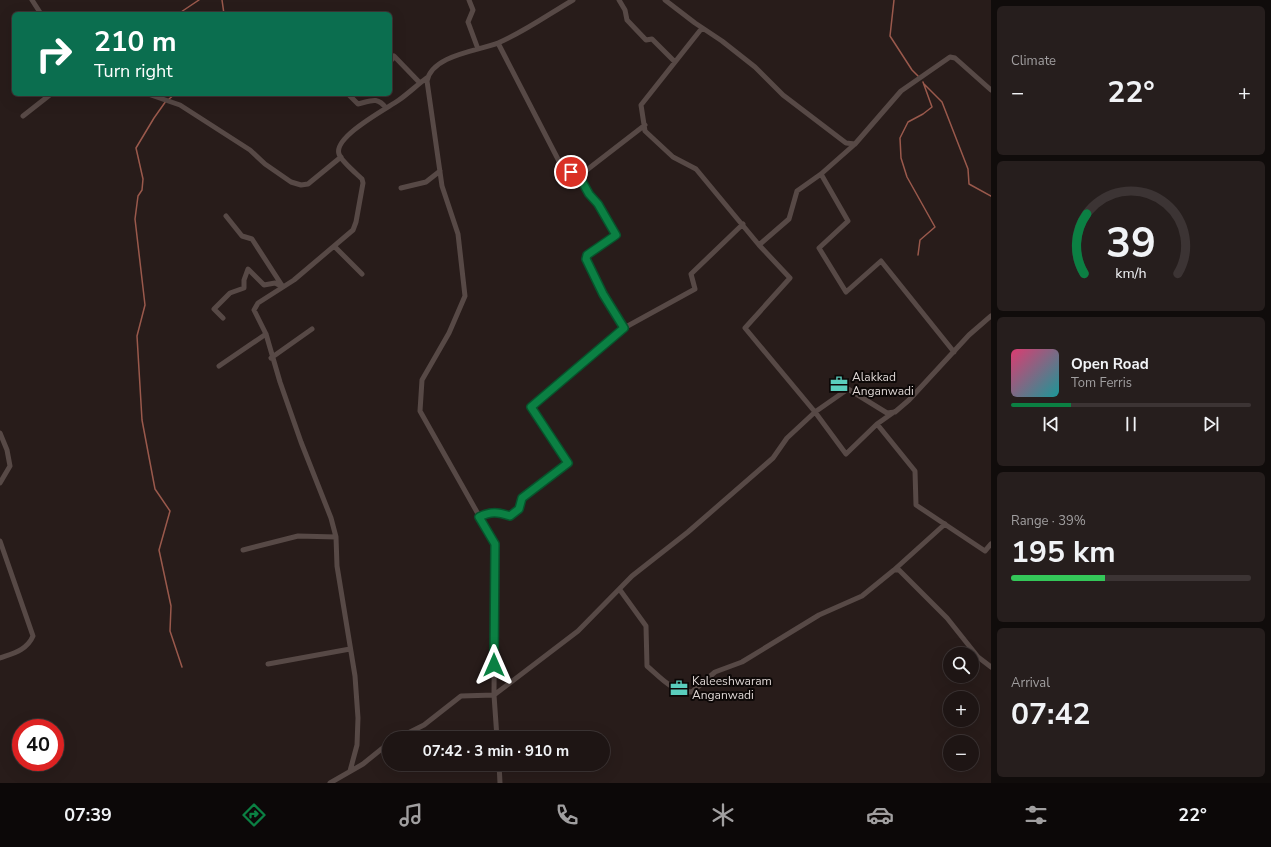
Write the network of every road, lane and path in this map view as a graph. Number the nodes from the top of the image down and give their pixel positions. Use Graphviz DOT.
graph roads {
  1 [pos="32,0"];
  2 [pos="469,0"];
  3 [pos="573,0"];
  4 [pos="619,0"];
  5 [pos="665,0"];
  6 [pos="40,12"];
  7 [pos="702,28"];
  8 [pos="498,43"];
  9 [pos="478,49"];
  10 [pos="392,59"];
  11 [pos="675,62"];
  12 [pos="428,77"];
  13 [pos="420,83"];
  14 [pos="991,90"];
  15 [pos="48,96"];
  16 [pos="154,96"];
  17 [pos="350,96"];
  18 [pos="386,108"];
  19 [pos="23,116"];
  20 [pos="644,125"];
  21 [pos="854,144"];
  22 [pos="340,156"];
  23 [pos="440,172"];
  24 [pos="821,174"];
  25 [pos="579,176"];
  26 [pos="401,188"];
  27 [pos="226,216"];
  28 [pos="743,224"];
  29 [pos="759,245"];
  30 [pos="334,246"];
  31 [pos="362,274"];
  32 [pos="284,287"];
  33 [pos="991,316"];
  34 [pos="223,318"];
  35 [pos="624,328"];
  36 [pos="312,330"];
  37 [pos="266,334"];
  38 [pos="954,352"];
  39 [pos="272,358"];
  40 [pos="219,366"];
  41 [pos="815,412"];
  42 [pos="895,412"];
  43 [pos="877,424"];
  44 [pos="0,433"];
  45 [pos="0,483"];
  46 [pos="479,517"];
  47 [pos="945,524"];
  48 [pos="336,537"];
  49 [pos="0,541"];
  50 [pos="991,544"];
  51 [pos="243,550"];
  52 [pos="894,570"];
  53 [pos="620,590"];
  54 [pos="350,649"];
  55 [pos="0,658"];
  56 [pos="268,664"];
  57 [pos="991,666"];
  58 [pos="494,695"];
  59 [pos="412,731"];
  60 [pos="497,731"];
  61 [pos="382,748"];
  62 [pos="350,771"];
  63 [pos="499,771"];
  64 [pos="330,783"];
  65 [pos="500,783"];
  1 -- 6 [label="street"];
  2 -- 9 [label="street"];
  3 -- 8 [label="street"];
  4 -- 11 [label="street"];
  5 -- 7 [label="street"];
  7 -- 11 [label="street"];
  7 -- 21 [label="street"];
  8 -- 9 [label="street"];
  8 -- 25 [label="street"];
  9 -- 12 [label="street"];
  10 -- 13 [label="street"];
  11 -- 20 [label="street"];
  12 -- 13 [label="street"];
  12 -- 23 [label="street"];
  13 -- 18 [label="street"];
  14 -- 21 [label="street"];
  15 -- 19 [label="street"];
  16 -- 22 [label="street"];
  17 -- 18 [label="street"];
  18 -- 22 [label="street"];
  20 -- 25 [label="street"];
  20 -- 28 [label="street"];
  21 -- 24 [label="street"];
  22 -- 30 [label="street"];
  23 -- 26 [label="street"];
  23 -- 46 [label="street"];
  24 -- 29 [label="street"];
  24 -- 38 [label="street"];
  25 -- 35 [label="street"];
  27 -- 32 [label="street"];
  28 -- 29 [label="street"];
  28 -- 35 [label="street"];
  29 -- 41 [label="street"];
  30 -- 31 [label="street"];
  30 -- 32 [label="street"];
  32 -- 34 [label="street"];
  32 -- 37 [label="street"];
  33 -- 38 [label="street"];
  35 -- 46 [label="street"];
  36 -- 39 [label="street"];
  37 -- 39 [label="street"];
  37 -- 40 [label="street"];
  38 -- 42 [label="street"];
  39 -- 48 [label="street"];
  41 -- 42 [label="street"];
  41 -- 43 [label="street"];
  41 -- 53 [label="street"];
  42 -- 43 [label="street"];
  43 -- 47 [label="street"];
  44 -- 45 [label="street"];
  46 -- 58 [label="street"];
  47 -- 50 [label="street"];
  47 -- 52 [label="street"];
  48 -- 51 [label="street"];
  48 -- 54 [label="street"];
  49 -- 55 [label="street"];
  52 -- 53 [label="street"];
  52 -- 57 [label="street"];
  53 -- 58 [label="street"];
  54 -- 56 [label="street"];
  54 -- 62 [label="street"];
  58 -- 59 [label="street"];
  58 -- 60 [label="street"];
  61 -- 62 [label="street"];
  62 -- 64 [label="street"];
  63 -- 65 [label="street"];
}
